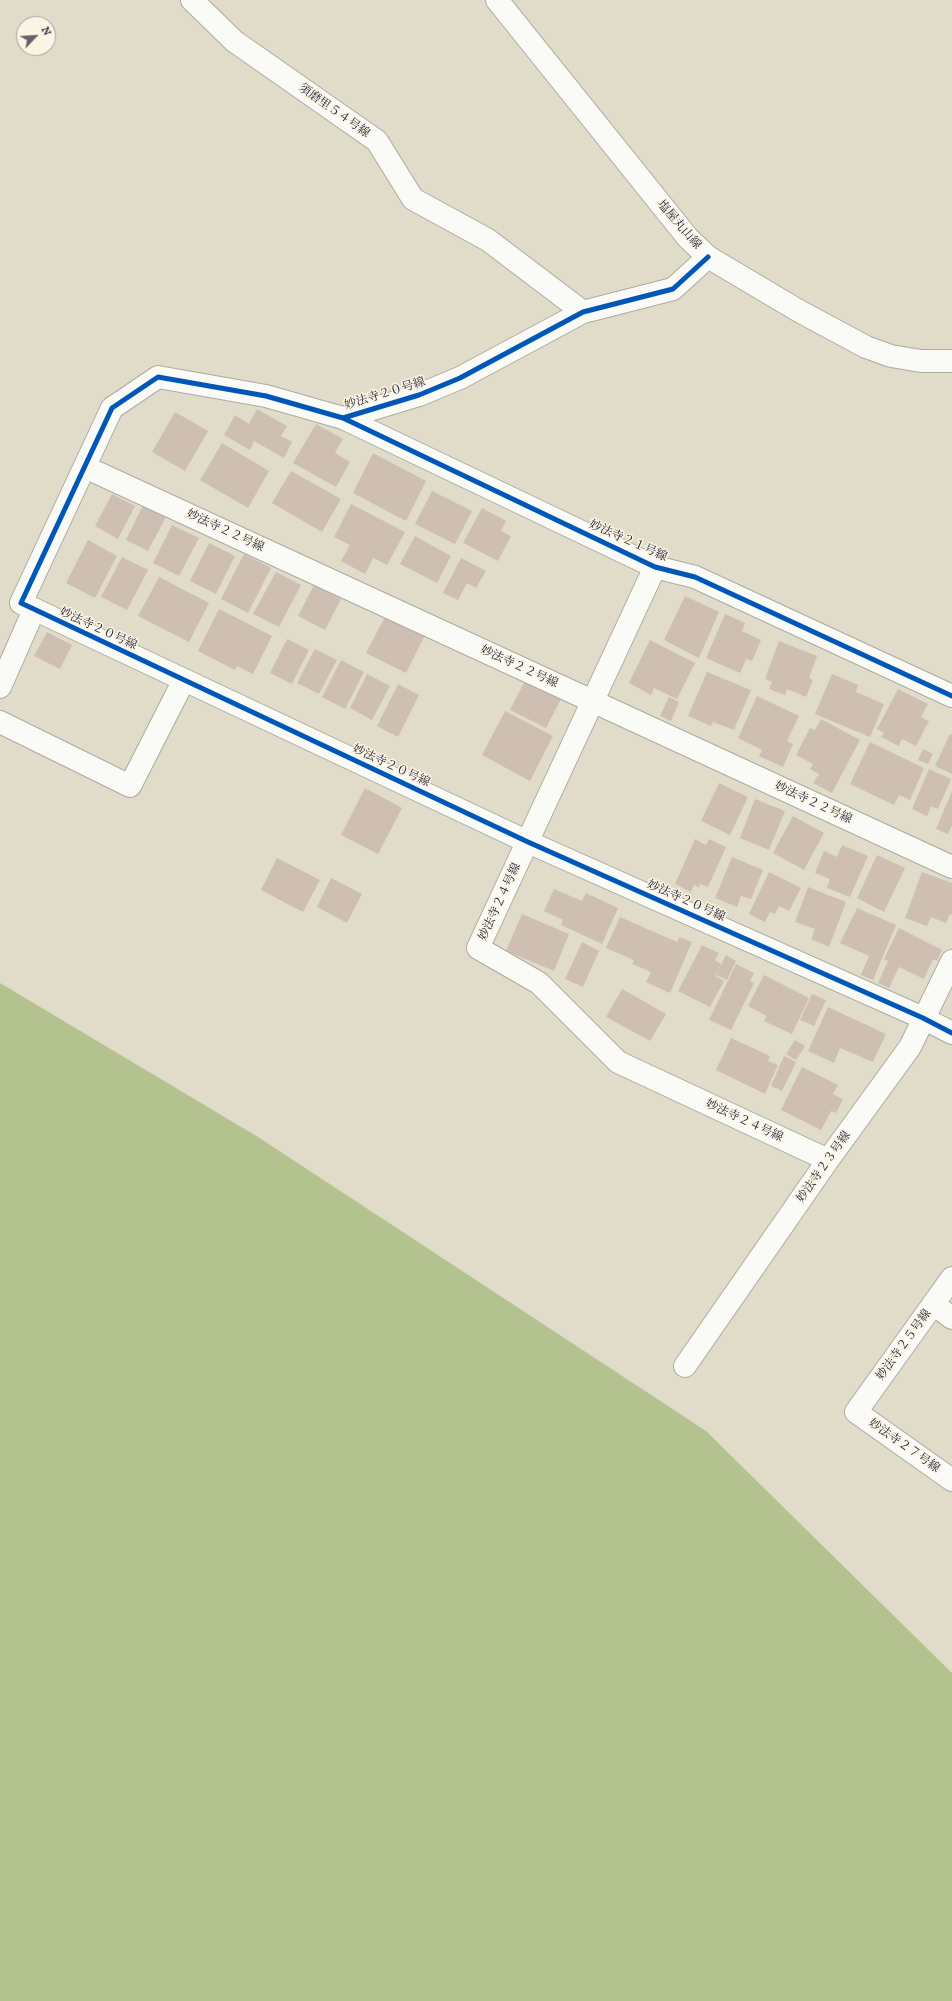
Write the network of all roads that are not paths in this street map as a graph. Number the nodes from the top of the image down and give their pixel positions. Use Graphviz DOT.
graph roads {
  1 [pos="192,0"];
  2 [pos="497,0"];
  3 [pos="708,257"];
  4 [pos="583,312"];
  5 [pos="952,360"];
  6 [pos="342,418"];
  7 [pos="85,467"];
  8 [pos="655,567"];
  9 [pos="34,610"];
  10 [pos="184,680"];
  11 [pos="0,687"];
  12 [pos="952,696"];
  13 [pos="593,701"];
  14 [pos="0,722"];
  15 [pos="528,842"];
  16 [pos="952,867"];
  17 [pos="952,961"];
  18 [pos="923,1018"];
  19 [pos="952,1033"];
  20 [pos="828,1160"];
  21 [pos="952,1278"];
  22 [pos="933,1304"];
  23 [pos="952,1318"];
  24 [pos="685,1366"];
  25 [pos="856,1412"];
  26 [pos="952,1480"];
  1 -- 4 [label="street, 須磨里５４号線"];
  2 -- 3 [label="street, 塩屋丸山線"];
  3 -- 4 [label="street, 妙法寺２０号線"];
  3 -- 5 [label="street, 塩屋丸山線"];
  4 -- 6 [label="street, 妙法寺２０号線"];
  6 -- 7 [label="street, 妙法寺２０号線"];
  6 -- 8 [label="street, 妙法寺２１号線"];
  7 -- 9 [label="street, 妙法寺２０号線"];
  7 -- 13 [label="street, 妙法寺２２号線"];
  8 -- 12 [label="street, 妙法寺２１号線"];
  8 -- 13 [label="street, 妙法寺２４号線"];
  9 -- 10 [label="street, 妙法寺２０号線"];
  9 -- 11 [label="street"];
  10 -- 14 [label="street"];
  10 -- 15 [label="street, 妙法寺２０号線"];
  13 -- 15 [label="street, 妙法寺２４号線"];
  13 -- 16 [label="street, 妙法寺２２号線"];
  15 -- 18 [label="street, 妙法寺２０号線"];
  15 -- 20 [label="street, 妙法寺２４号線"];
  17 -- 18 [label="street, 妙法寺２３号線"];
  18 -- 19 [label="street, 妙法寺２０号線"];
  18 -- 20 [label="street, 妙法寺２３号線"];
  20 -- 24 [label="street, 妙法寺２３号線"];
  21 -- 22 [label="street, 妙法寺２５号線"];
  22 -- 23 [label="street"];
  22 -- 25 [label="street, 妙法寺２５号線"];
  25 -- 26 [label="street, 妙法寺２７号線"];
}
